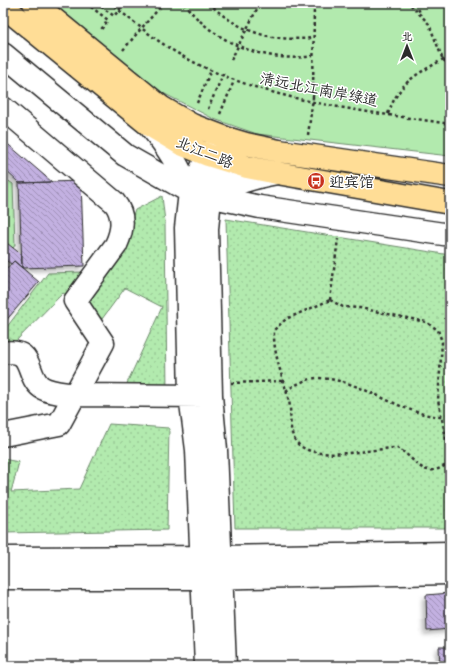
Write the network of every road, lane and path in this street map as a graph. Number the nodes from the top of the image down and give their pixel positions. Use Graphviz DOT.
graph roads {
  1 [pos="34,3"];
  2 [pos="86,3"];
  3 [pos="96,3"];
  4 [pos="110,3"];
  5 [pos="125,3"];
  6 [pos="164,3"];
  7 [pos="184,3"];
  8 [pos="208,3"];
  9 [pos="260,3"];
  10 [pos="314,3"];
  11 [pos="405,3"];
  12 [pos="418,3"];
  13 [pos="3,6"];
  14 [pos="119,10"];
  15 [pos="420,15"];
  16 [pos="245,30"];
  17 [pos="100,31"];
  18 [pos="313,38"];
  19 [pos="238,46"];
  20 [pos="123,50"];
  21 [pos="3,54"];
  22 [pos="450,55"];
  23 [pos="313,56"];
  24 [pos="231,60"];
  25 [pos="443,60"];
  26 [pos="450,64"];
  27 [pos="211,70"];
  28 [pos="224,72"];
  29 [pos="234,81"];
  30 [pos="197,104"];
  31 [pos="3,108"];
  32 [pos="208,109"];
  33 [pos="220,114"];
  34 [pos="388,114"];
  35 [pos="450,124"];
  36 [pos="149,125"];
  37 [pos="308,135"];
  38 [pos="226,138"];
  39 [pos="216,158"];
  40 [pos="277,174"];
  41 [pos="450,176"];
  42 [pos="200,195"];
  43 [pos="450,203"];
  44 [pos="450,235"];
  45 [pos="338,238"];
  46 [pos="330,300"];
  47 [pos="3,353"];
  48 [pos="282,381"];
  49 [pos="211,389"];
  50 [pos="286,391"];
  51 [pos="75,395"];
  52 [pos="190,395"];
  53 [pos="442,417"];
  54 [pos="3,435"];
  55 [pos="446,464"];
  56 [pos="450,464"];
  57 [pos="450,553"];
  58 [pos="3,558"];
  59 [pos="212,567"];
  60 [pos="450,573"];
  61 [pos="3,578"];
  62 [pos="206,666"];
  63 [pos="225,666"];
  1 -- 38 [label="main road, 北江二路"];
  2 -- 17 [label="path"];
  3 -- 14 [label="path"];
  4 -- 14 [label="path, 清远北江南岸绿道"];
  5 -- 14 [label="path"];
  6 -- 20 [label="path, bridge"];
  7 -- 19 [label="path"];
  8 -- 16 [label="path"];
  9 -- 16 [label="path"];
  10 -- 18 [label="path"];
  11 -- 15 [label="path"];
  12 -- 15 [label="path"];
  13 -- 36 [label="main road, 北江二路"];
  14 -- 27 [label="path, 清远北江南岸绿道"];
  15 -- 25 [label="path"];
  16 -- 18 [label="path"];
  16 -- 19 [label="path"];
  18 -- 23 [label="path"];
  19 -- 23 [label="path"];
  19 -- 24 [label="path"];
  21 -- 42 [label="street"];
  22 -- 25 [label="path"];
  23 -- 37 [label="path, bridge"];
  25 -- 26 [label="path"];
  25 -- 34 [label="path"];
  27 -- 29 [label="path, 清远北江南岸绿道"];
  27 -- 30 [label="path"];
  28 -- 32 [label="path, bridge"];
  29 -- 33 [label="path"];
  29 -- 34 [label="path, 清远北江南岸绿道"];
  31 -- 51 [label="street"];
  34 -- 35 [label="path, 清远北江南岸绿道"];
  36 -- 39 [label="main road, 北江二路"];
  36 -- 42 [label="street"];
  38 -- 39 [label="street"];
  38 -- 41 [label="main road, 北江二路"];
  39 -- 40 [label="main road, 北江二路"];
  39 -- 42 [label="street"];
  40 -- 42 [label="street"];
  40 -- 43 [label="main road, 北江二路"];
  42 -- 44 [label="street"];
  42 -- 49 [label="street"];
  42 -- 52 [label="street"];
  45 -- 46 [label="path"];
  46 -- 48 [label="path"];
  46 -- 53 [label="path"];
  47 -- 51 [label="street"];
  48 -- 49 [label="path"];
  48 -- 50 [label="path"];
  49 -- 52 [label="street"];
  49 -- 59 [label="street"];
  50 -- 53 [label="path"];
  50 -- 55 [label="path"];
  51 -- 52 [label="street"];
  51 -- 54 [label="street"];
  52 -- 59 [label="street"];
  53 -- 55 [label="path"];
  55 -- 56 [label="path"];
  57 -- 59 [label="street"];
  58 -- 59 [label="street"];
  59 -- 60 [label="street"];
  59 -- 61 [label="street"];
  59 -- 62 [label="street"];
  59 -- 63 [label="street"];
}
